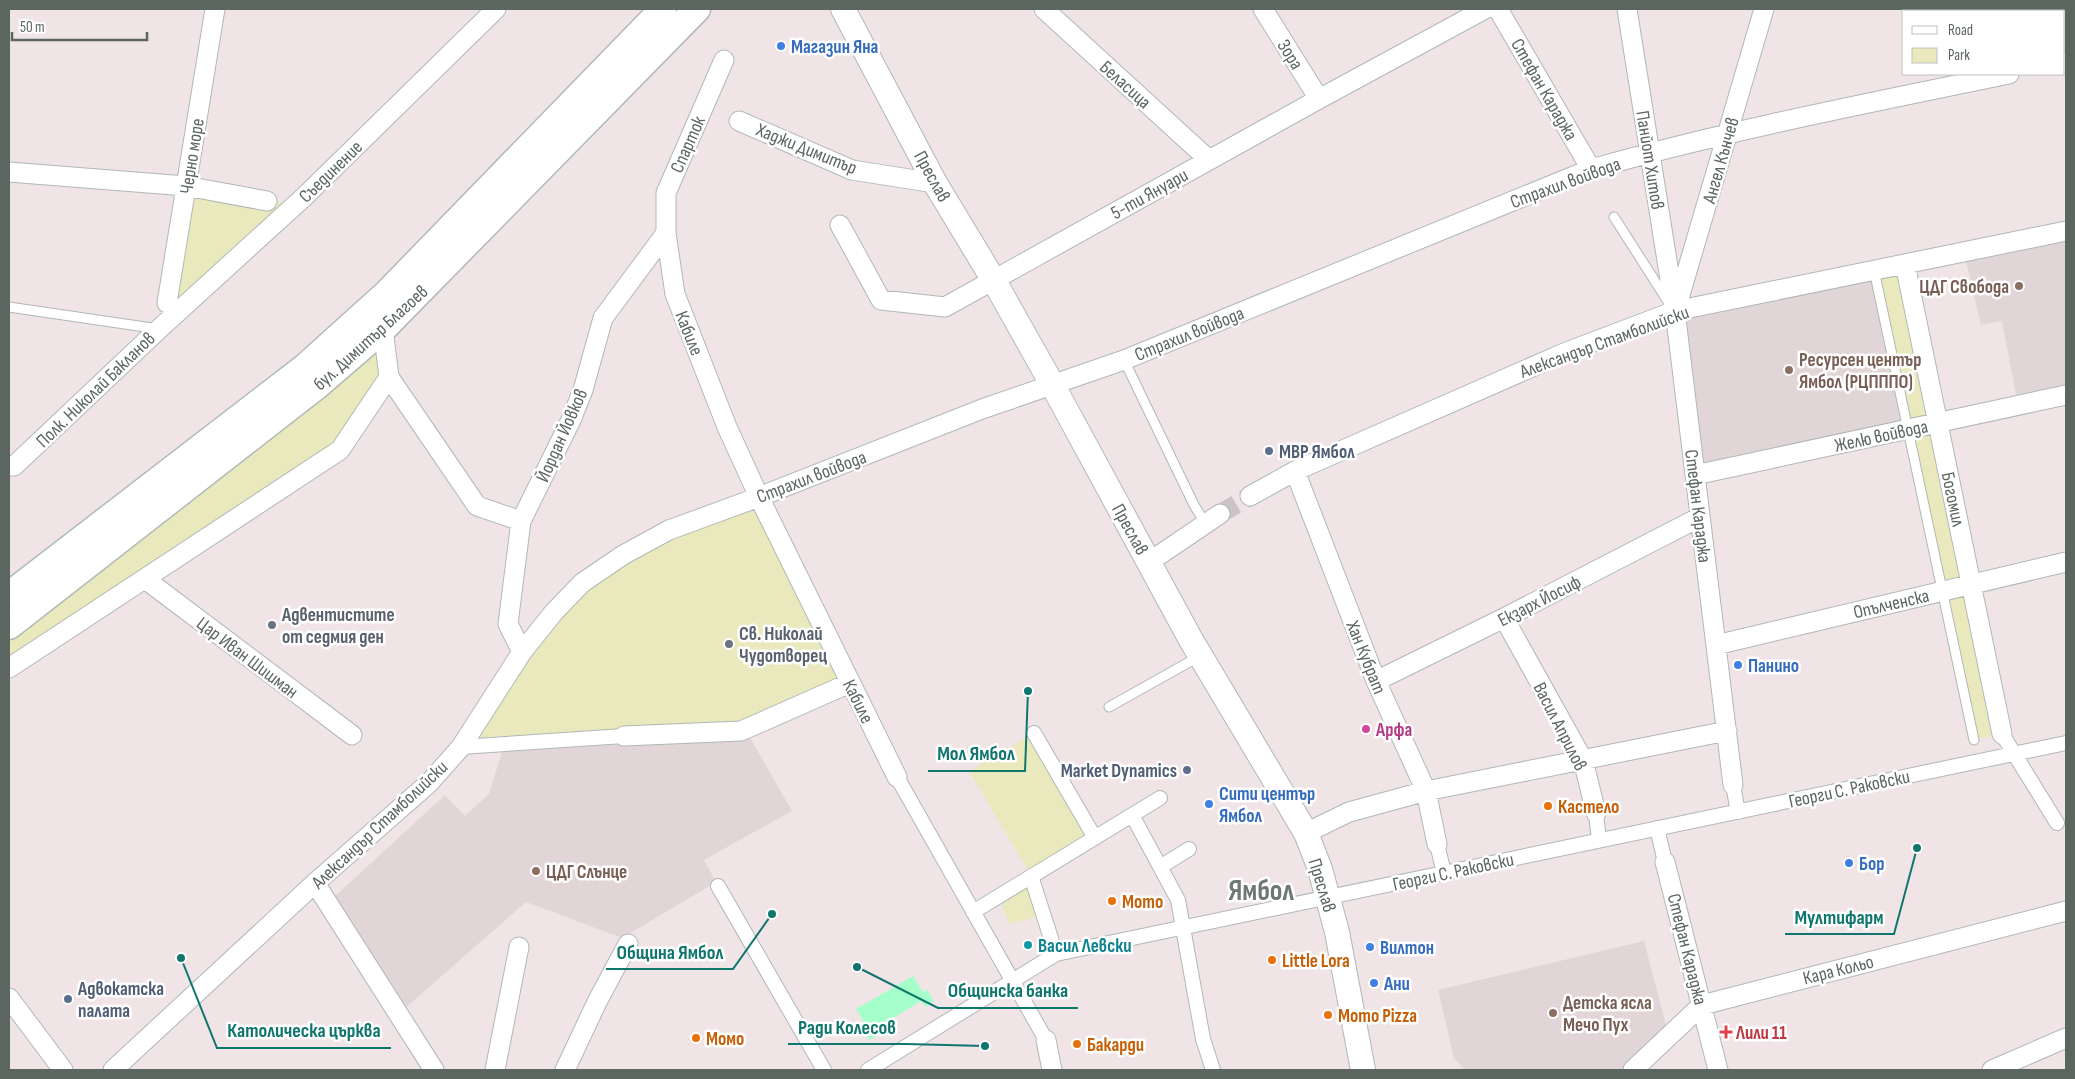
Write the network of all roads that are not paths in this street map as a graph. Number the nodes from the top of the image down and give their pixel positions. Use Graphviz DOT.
graph roads {
  1 [pos="215,9"];
  2 [pos="496,9"];
  3 [pos="663,9"];
  4 [pos="696,9"];
  5 [pos="843,9"];
  6 [pos="1044,9"];
  7 [pos="1263,9"];
  8 [pos="1485,9"];
  9 [pos="1498,9"];
  10 [pos="1627,9"];
  11 [pos="1764,9"];
  12 [pos="724,60"];
  13 [pos="2004,75"];
  14 [pos="1319,99"];
  15 [pos="739,121"];
  16 [pos="1727,134"];
  17 [pos="1650,152"];
  18 [pos="1209,160"];
  19 [pos="1591,169"];
  20 [pos="9,172"];
  21 [pos="935,183"];
  22 [pos="186,186"];
  23 [pos="268,200"];
  24 [pos="1614,217"];
  25 [pos="840,225"];
  26 [pos="2066,231"];
  27 [pos="666,233"];
  28 [pos="1905,264"];
  29 [pos="1874,270"];
  30 [pos="993,279"];
  31 [pos="167,303"];
  32 [pos="9,307"];
  33 [pos="1675,312"];
  34 [pos="159,329"];
  35 [pos="383,329"];
  36 [pos="1124,360"];
  37 [pos="389,377"];
  38 [pos="1052,384"];
  39 [pos="2066,395"];
  40 [pos="1938,422"];
  41 [pos="1908,429"];
  42 [pos="9,466"];
  43 [pos="1294,471"];
  44 [pos="1695,475"];
  45 [pos="1250,496"];
  46 [pos="759,497"];
  47 [pos="1700,517"];
  48 [pos="1213,518"];
  49 [pos="521,521"];
  50 [pos="1149,562"];
  51 [pos="2066,562"];
  52 [pos="145,579"];
  53 [pos="1972,584"];
  54 [pos="1942,591"];
  55 [pos="9,595"];
  56 [pos="1504,618"];
  57 [pos="9,626"];
  58 [pos="1716,645"];
  59 [pos="522,652"];
  60 [pos="1200,656"];
  61 [pos="9,668"];
  62 [pos="1376,681"];
  63 [pos="850,683"];
  64 [pos="1109,708"];
  65 [pos="1727,731"];
  66 [pos="1034,733"];
  67 [pos="2002,734"];
  68 [pos="352,735"];
  69 [pos="624,736"];
  70 [pos="1974,740"];
  71 [pos="2066,743"];
  72 [pos="461,747"];
  73 [pos="2014,754"];
  74 [pos="1583,760"];
  75 [pos="897,777"];
  76 [pos="1733,785"];
  77 [pos="1426,791"];
  78 [pos="1160,798"];
  79 [pos="1738,812"];
  80 [pos="1596,813"];
  81 [pos="1132,815"];
  82 [pos="2057,823"];
  83 [pos="1657,828"];
  84 [pos="1306,833"];
  85 [pos="1095,838"];
  86 [pos="1599,840"];
  87 [pos="1437,844"];
  88 [pos="1189,849"];
  89 [pos="1665,862"];
  90 [pos="1160,867"];
  91 [pos="1444,873"];
  92 [pos="1031,876"];
  93 [pos="315,883"];
  94 [pos="718,886"];
  95 [pos="1328,898"];
  96 [pos="2066,911"];
  97 [pos="973,912"];
  98 [pos="1183,927"];
  99 [pos="628,944"];
  100 [pos="519,946"];
  101 [pos="1056,954"];
  102 [pos="1012,981"];
  103 [pos="9,998"];
  104 [pos="1702,1005"];
  105 [pos="2066,1038"];
  106 [pos="1046,1040"];
  107 [pos="63,1070"];
  108 [pos="113,1070"];
  109 [pos="434,1070"];
  110 [pos="495,1070"];
  111 [pos="565,1070"];
  112 [pos="824,1070"];
  113 [pos="868,1070"];
  114 [pos="1052,1070"];
  115 [pos="1212,1070"];
  116 [pos="1363,1070"];
  117 [pos="1633,1070"];
  118 [pos="1718,1070"];
  119 [pos="1992,1070"];
  1 -- 22 [label="street, Черно море"];
  2 -- 34 [label="street, Съединение"];
  3 -- 55 [label="main road, бул. Димитър Благоев"];
  4 -- 35 [label="main road, бул. Димитър Благоев"];
  5 -- 21 [label="street, Преслав"];
  6 -- 18 [label="street, Беласица"];
  7 -- 14 [label="street, Зора"];
  8 -- 14 [label="street, 5-ти Януари"];
  9 -- 19 [label="street, Стефан Караджа"];
  10 -- 17 [label="street, Панйот Хитов"];
  11 -- 16 [label="street, Ангел Кънчев"];
  12 -- 27 [label="street, Спарток"];
  13 -- 16 [label="street, Страхил войвода"];
  14 -- 18 [label="street, 5-ти Януари"];
  15 -- 21 [label="street, Хаджи Димитър"];
  16 -- 17 [label="street, Страхил войвода"];
  16 -- 33 [label="street, Ангел Кънчев"];
  17 -- 19 [label="street, Страхил войвода"];
  17 -- 33 [label="street, Панйот Хитов"];
  18 -- 30 [label="street, 5-ти Януари"];
  19 -- 36 [label="street, Страхил войвода"];
  20 -- 22 [label="street, Съединение"];
  21 -- 30 [label="street, Преслав"];
  22 -- 23 [label="street, Съединение"];
  22 -- 31 [label="street, Черно море"];
  24 -- 33 [label="lane, Стефан Караджа"];
  25 -- 30 [label="street, 5-ти Януари"];
  26 -- 28 [label="street, Александър Стамболийски"];
  27 -- 46 [label="street, Кабиле"];
  27 -- 49 [label="street, Йордан Йовков"];
  28 -- 29 [label="street, Александър Стамболийски"];
  28 -- 40 [label="street, Богомил"];
  29 -- 33 [label="street, Александър Стамболийски"];
  29 -- 41 [label="lane, Богомил"];
  30 -- 38 [label="street, Преслав"];
  32 -- 34 [label="lane, Полк. Николай Бакланов"];
  33 -- 43 [label="street, Александър Стамболийски"];
  33 -- 44 [label="street, Стефан Караджа"];
  34 -- 42 [label="street, Полк. Николай Бакланов"];
  35 -- 37 [label="street"];
  35 -- 57 [label="main road, бул. Димитър Благоев"];
  36 -- 38 [label="street, Страхил войвода"];
  36 -- 48 [label="lane"];
  37 -- 49 [label="street"];
  37 -- 52 [label="street"];
  38 -- 46 [label="street, Страхил войвода"];
  38 -- 50 [label="street, Преслав"];
  39 -- 40 [label="street, Желю войвода"];
  40 -- 41 [label="street, Желю войвода"];
  40 -- 53 [label="street, Богомил"];
  41 -- 44 [label="street, Желю войвода"];
  41 -- 54 [label="lane, Богомил"];
  43 -- 45 [label="street, Александър Стамболийски"];
  43 -- 62 [label="street, Хан Кубрат"];
  44 -- 47 [label="street, Стефан Караджа"];
  46 -- 59 [label="street, Страхил войвода"];
  46 -- 63 [label="street, Кабиле"];
  47 -- 56 [label="street, Екзарх Йосиф"];
  47 -- 58 [label="street, Стефан Караджа"];
  48 -- 50 [label="street"];
  49 -- 59 [label="street, Йордан Йовков"];
  50 -- 60 [label="street, Преслав"];
  51 -- 53 [label="street, Опълченска"];
  52 -- 61 [label="street"];
  52 -- 68 [label="street, Цар Иван Шишман"];
  53 -- 54 [label="street, Опълченска"];
  53 -- 67 [label="street, Богомил"];
  54 -- 58 [label="street, Опълченска"];
  54 -- 70 [label="lane, Богомил"];
  56 -- 62 [label="street, Екзарх Йосиф"];
  56 -- 74 [label="street, Васил Априлов"];
  58 -- 65 [label="street, Стефан Караджа"];
  59 -- 72 [label="street, Страхил войвода"];
  60 -- 64 [label="lane"];
  60 -- 84 [label="street, Преслав"];
  62 -- 77 [label="street, Хан Кубрат"];
  63 -- 69 [label="street, Александър Стамболийски"];
  63 -- 75 [label="street, Кабиле"];
  65 -- 74 [label="street"];
  65 -- 76 [label="street, Стефан Караджа"];
  66 -- 85 [label="street"];
  67 -- 73 [label="street"];
  69 -- 72 [label="street, Александър Стамболийски"];
  71 -- 73 [label="street, Георги С. Раковски"];
  72 -- 93 [label="street, Александър Стамболийски"];
  73 -- 79 [label="street, Георги С. Раковски"];
  73 -- 82 [label="street"];
  74 -- 77 [label="street"];
  74 -- 80 [label="street, Васил Априлов"];
  75 -- 97 [label="street, Кабиле"];
  76 -- 79 [label="street, Стефан Караджа"];
  77 -- 84 [label="street"];
  77 -- 87 [label="street, Хан Кубрат"];
  78 -- 81 [label="street"];
  79 -- 83 [label="street, Георги С. Раковски"];
  80 -- 86 [label="street, Васил Априлов"];
  81 -- 85 [label="street"];
  81 -- 90 [label="street"];
  83 -- 86 [label="street, Георги С. Раковски"];
  83 -- 89 [label="street, Стефан Караджа"];
  84 -- 95 [label="street, Преслав"];
  85 -- 92 [label="street"];
  86 -- 91 [label="street, Георги С. Раковски"];
  87 -- 91 [label="street, Хан Кубрат"];
  88 -- 90 [label="street"];
  89 -- 104 [label="street, Стефан Караджа"];
  90 -- 98 [label="street"];
  91 -- 95 [label="street, Георги С. Раковски"];
  92 -- 97 [label="street"];
  92 -- 101 [label="street"];
  93 -- 108 [label="street, Александър Стамболийски"];
  93 -- 109 [label="street"];
  94 -- 112 [label="street"];
  95 -- 98 [label="street, Георги С. Раковски"];
  95 -- 116 [label="street, Преслав"];
  96 -- 104 [label="street, Кара Кольо"];
  97 -- 102 [label="street, Кабиле"];
  98 -- 101 [label="street, Георги С. Раковски"];
  98 -- 115 [label="street"];
  99 -- 111 [label="street"];
  100 -- 110 [label="street"];
  101 -- 102 [label="street, Георги С. Раковски"];
  102 -- 106 [label="street, Кабиле"];
  102 -- 113 [label="street, Георги С. Раковски"];
  103 -- 107 [label="street"];
  104 -- 117 [label="street, Кара Кольо"];
  104 -- 118 [label="street, Стефан Караджа"];
  105 -- 119 [label="street"];
  106 -- 114 [label="street, Кабиле"];
}
